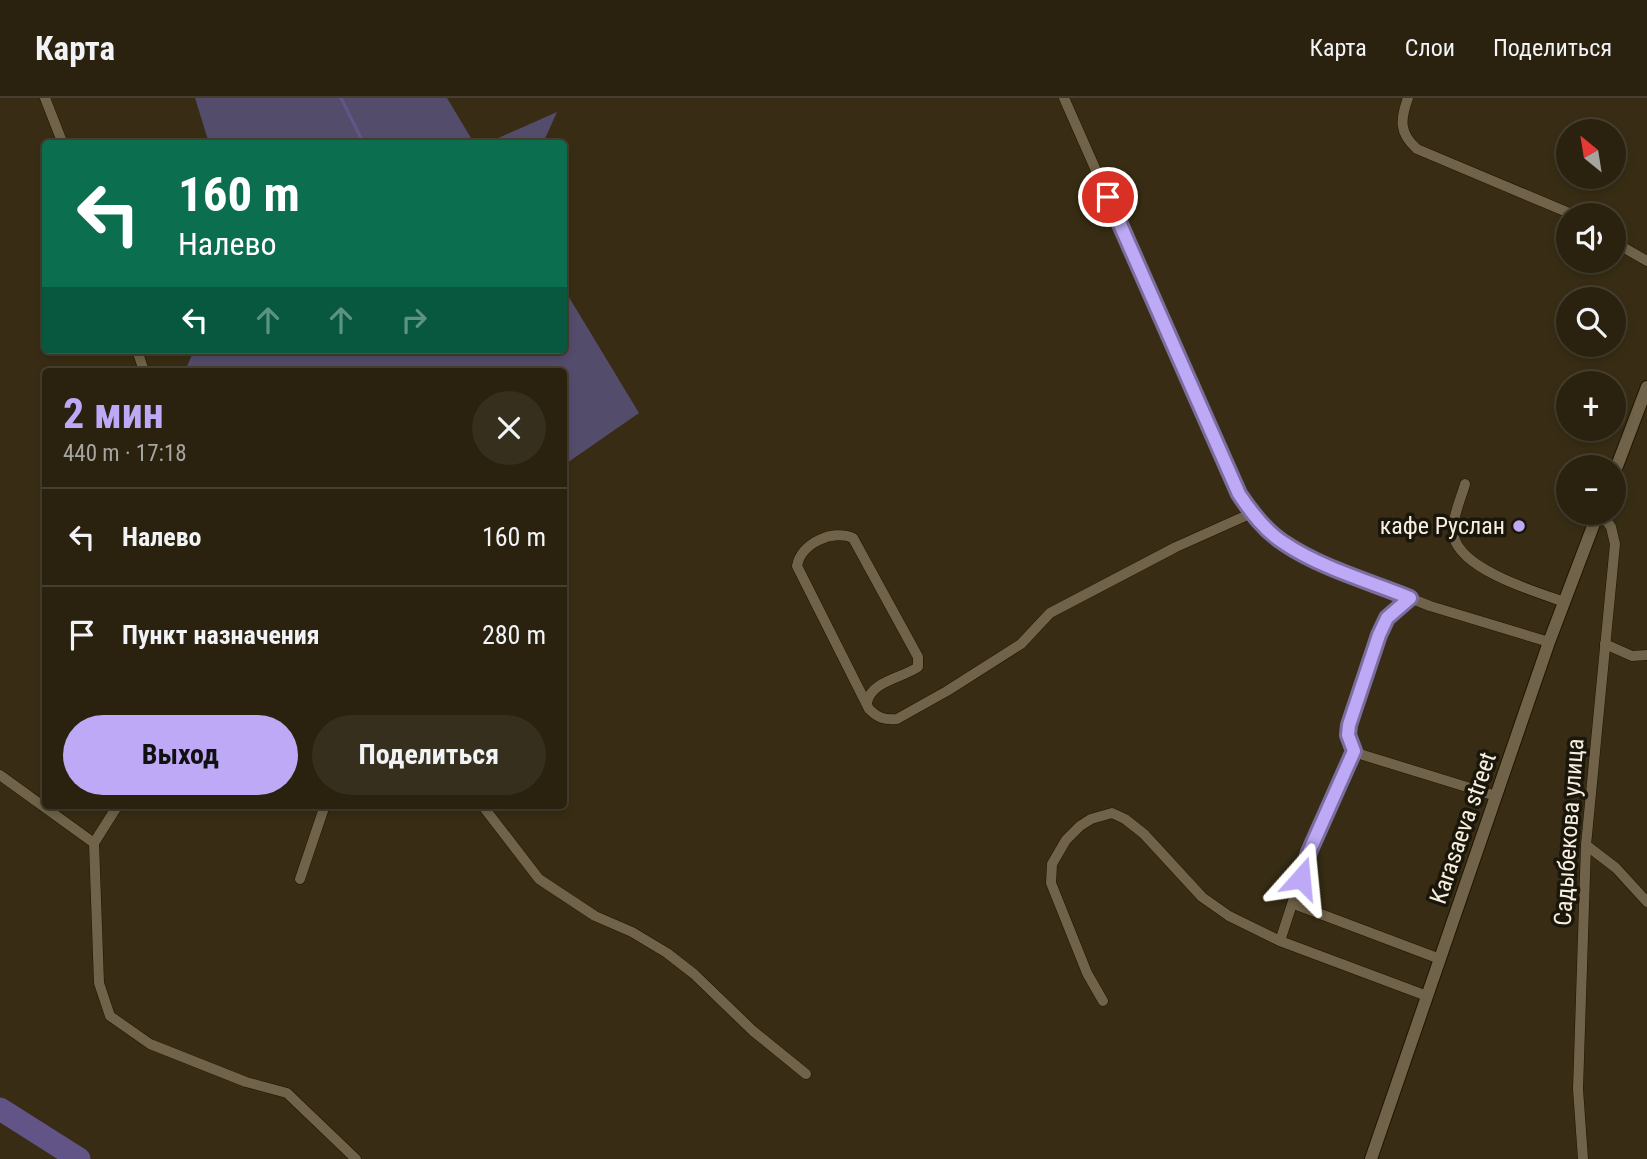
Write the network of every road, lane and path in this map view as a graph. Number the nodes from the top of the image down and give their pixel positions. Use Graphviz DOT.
graph roads {
  1 [pos="46,98"];
  2 [pos="1064,98"];
  3 [pos="1408,98"];
  4 [pos="62,140"];
  5 [pos="1556,207"];
  6 [pos="1626,249"];
  7 [pos="1647,261"];
  8 [pos="1647,387"];
  9 [pos="1621,455"];
  10 [pos="1465,484"];
  11 [pos="1252,513"];
  12 [pos="1595,525"];
  13 [pos="1609,525"];
  14 [pos="1410,598"];
  15 [pos="1565,602"];
  16 [pos="1549,642"];
  17 [pos="1605,644"];
  18 [pos="1647,655"];
  19 [pos="867,702"];
  20 [pos="1354,751"];
  21 [pos="0,775"];
  22 [pos="1496,796"];
  23 [pos="42,805"];
  24 [pos="47,809"];
  25 [pos="115,809"];
  26 [pos="324,809"];
  27 [pos="485,809"];
  28 [pos="94,843"];
  29 [pos="1586,845"];
  30 [pos="300,880"];
  31 [pos="1647,902"];
  32 [pos="1294,904"];
  33 [pos="1280,941"];
  34 [pos="1440,959"];
  35 [pos="1427,996"];
  36 [pos="1103,1001"];
  37 [pos="806,1074"];
  38 [pos="356,1159"];
  39 [pos="1371,1159"];
  40 [pos="1583,1159"];
  1 -- 4 [label="street"];
  2 -- 11 [label="street"];
  3 -- 5 [label="street"];
  6 -- 7 [label="street"];
  8 -- 9 [label="street"];
  10 -- 15 [label="street"];
  11 -- 14 [label="street"];
  11 -- 19 [label="street"];
  12 -- 15 [label="street, Karasaeva street"];
  13 -- 17 [label="street, Садыбекова улица"];
  14 -- 16 [label="street"];
  14 -- 20 [label="street"];
  15 -- 16 [label="street, Karasaeva street"];
  16 -- 22 [label="street, Karasaeva street"];
  17 -- 18 [label="street"];
  17 -- 29 [label="street, Садыбекова улица"];
  19 -- 19 [label="street"];
  20 -- 22 [label="street"];
  20 -- 32 [label="street"];
  21 -- 23 [label="street"];
  22 -- 34 [label="street, Karasaeva street"];
  24 -- 28 [label="street"];
  25 -- 28 [label="street"];
  26 -- 30 [label="street"];
  27 -- 37 [label="street"];
  28 -- 38 [label="street"];
  29 -- 31 [label="street"];
  29 -- 40 [label="street, Садыбекова улица"];
  32 -- 33 [label="street"];
  32 -- 34 [label="street"];
  33 -- 35 [label="street"];
  33 -- 36 [label="street"];
  34 -- 35 [label="street, Karasaeva street"];
  35 -- 39 [label="street, Karasaeva street"];
}
